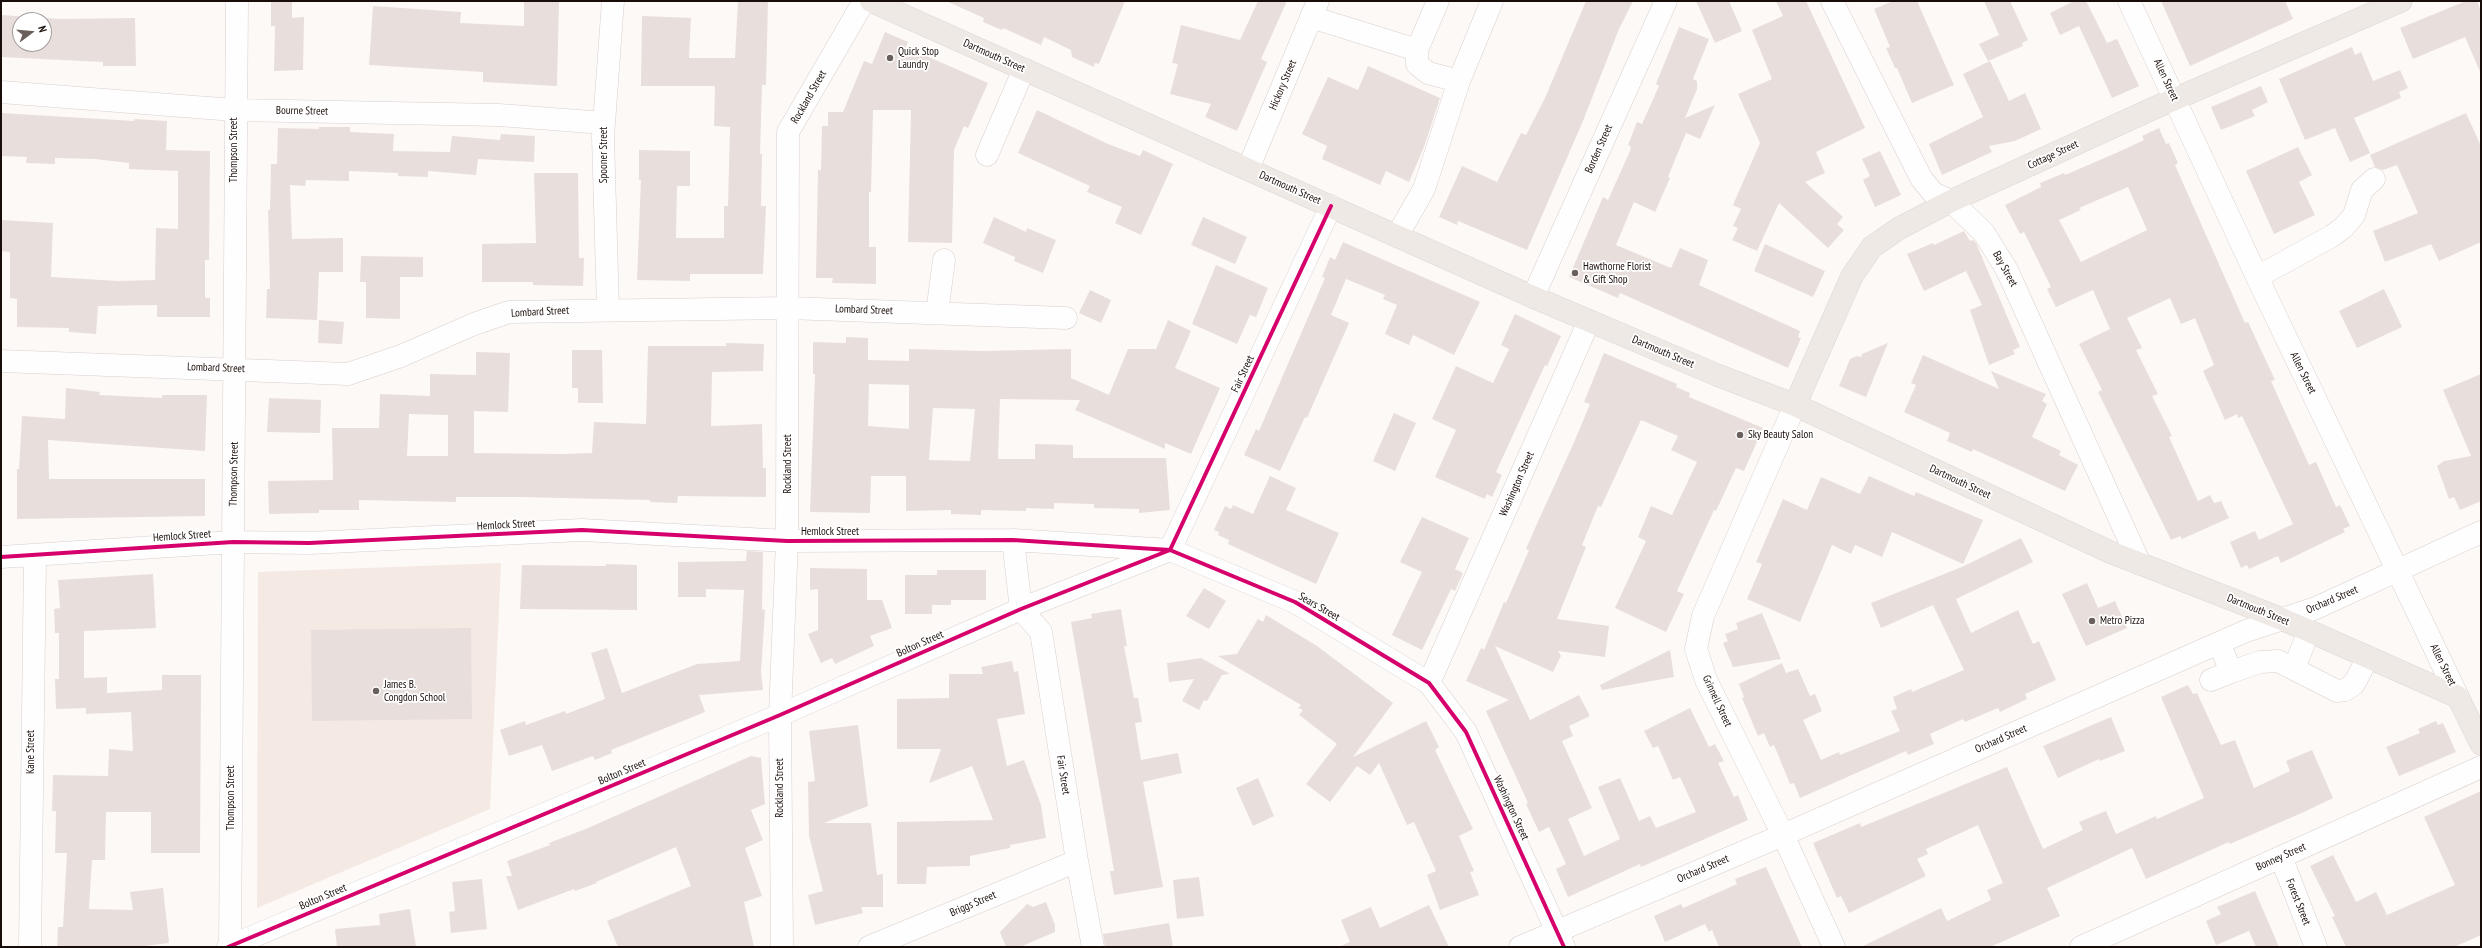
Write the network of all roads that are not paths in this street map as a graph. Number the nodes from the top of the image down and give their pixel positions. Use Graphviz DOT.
graph roads {
  1 [pos="237,1"];
  2 [pos="613,1"];
  3 [pos="864,1"];
  4 [pos="871,1"];
  5 [pos="1438,1"];
  6 [pos="1492,1"];
  7 [pos="1666,1"];
  8 [pos="1832,1"];
  9 [pos="2129,1"];
  10 [pos="2401,1"];
  11 [pos="1315,9"];
  12 [pos="1417,50"];
  13 [pos="1024,69"];
  14 [pos="1459,81"];
  15 [pos="1,92"];
  16 [pos="2175,99"];
  17 [pos="234,110"];
  18 [pos="604,123"];
  19 [pos="987,155"];
  20 [pos="1248,169"];
  21 [pos="2374,179"];
  22 [pos="1951,201"];
  23 [pos="1331,206"];
  24 [pos="1397,236"];
  25 [pos="944,260"];
  26 [pos="2257,277"];
  27 [pos="1533,297"];
  28 [pos="788,308"];
  29 [pos="608,309"];
  30 [pos="937,313"];
  31 [pos="1066,318"];
  32 [pos="1590,321"];
  33 [pos="1,361"];
  34 [pos="235,368"];
  35 [pos="1796,405"];
  36 [pos="2481,532"];
  37 [pos="1013,540"];
  38 [pos="787,541"];
  39 [pos="233,542"];
  40 [pos="1170,550"];
  41 [pos="1,557"];
  42 [pos="35,557"];
  43 [pos="2140,564"];
  44 [pos="2398,571"];
  45 [pos="1021,609"];
  46 [pos="2282,619"];
  47 [pos="2310,631"];
  48 [pos="2219,643"];
  49 [pos="2368,657"];
  50 [pos="2294,668"];
  51 [pos="2231,672"];
  52 [pos="2211,680"];
  53 [pos="1429,683"];
  54 [pos="2458,697"];
  55 [pos="780,715"];
  56 [pos="2481,744"];
  57 [pos="2481,767"];
  58 [pos="1783,835"];
  59 [pos="2280,857"];
  60 [pos="1077,861"];
  61 [pos="1560,939"];
  62 [pos="2085,946"];
  63 [pos="30,947"];
  64 [pos="229,947"];
  65 [pos="782,947"];
  66 [pos="870,947"];
  67 [pos="1093,947"];
  68 [pos="1520,947"];
  69 [pos="1834,947"];
  70 [pos="2316,947"];
  1 -- 17 [label="street, Thompson Street"];
  2 -- 18 [label="street, Spooner Street"];
  3 -- 28 [label="street, Rockland Street"];
  4 -- 13 [label="main road, Dartmouth Street"];
  5 -- 12 [label="street"];
  6 -- 14 [label="street"];
  7 -- 27 [label="street, Borden Street"];
  8 -- 22 [label="street, Bay Street"];
  9 -- 16 [label="street, Allen Street"];
  10 -- 16 [label="main road, Cottage Street"];
  11 -- 12 [label="street"];
  11 -- 20 [label="street, Hickory Street"];
  12 -- 14 [label="street"];
  13 -- 19 [label="street"];
  13 -- 20 [label="main road, Dartmouth Street"];
  14 -- 24 [label="street"];
  15 -- 17 [label="street, Bourne Street"];
  16 -- 22 [label="main road, Cottage Street"];
  16 -- 26 [label="street, Allen Street"];
  17 -- 18 [label="street, Bourne Street"];
  17 -- 34 [label="street, Thompson Street"];
  18 -- 29 [label="street, Spooner Street"];
  20 -- 23 [label="main road, Dartmouth Street"];
  21 -- 26 [label="street"];
  22 -- 35 [label="main road, Cottage Street"];
  22 -- 43 [label="street, Bay Street"];
  23 -- 24 [label="main road, Dartmouth Street"];
  23 -- 40 [label="street, Fair Street"];
  24 -- 27 [label="main road, Dartmouth Street"];
  25 -- 30 [label="street"];
  26 -- 44 [label="street, Allen Street"];
  27 -- 32 [label="main road, Dartmouth Street"];
  28 -- 29 [label="street, Lombard Street"];
  28 -- 30 [label="street, Lombard Street"];
  28 -- 38 [label="street, Rockland Street"];
  29 -- 34 [label="street, Lombard Street"];
  30 -- 31 [label="street, Lombard Street"];
  32 -- 35 [label="main road, Dartmouth Street"];
  32 -- 53 [label="street, Washington Street"];
  33 -- 34 [label="street, Lombard Street"];
  34 -- 39 [label="street, Thompson Street"];
  35 -- 43 [label="main road, Dartmouth Street"];
  35 -- 58 [label="street, Grinnell Street"];
  36 -- 44 [label="street, Orchard Street"];
  37 -- 38 [label="street, Hemlock Street"];
  37 -- 40 [label="street"];
  37 -- 45 [label="street"];
  38 -- 39 [label="street, Hemlock Street"];
  38 -- 55 [label="street, Rockland Street"];
  39 -- 42 [label="street, Hemlock Street"];
  39 -- 64 [label="street, Thompson Street"];
  40 -- 45 [label="street"];
  40 -- 53 [label="street, Sears Street"];
  41 -- 42 [label="street, Hemlock Street"];
  42 -- 63 [label="street, Kane Street"];
  43 -- 46 [label="main road, Dartmouth Street"];
  44 -- 46 [label="street, Orchard Street"];
  44 -- 54 [label="street, Allen Street"];
  45 -- 55 [label="street, Bolton Street"];
  45 -- 60 [label="street, Fair Street"];
  46 -- 47 [label="main road, Dartmouth Street"];
  46 -- 48 [label="street, Orchard Street"];
  47 -- 49 [label="main road, Dartmouth Street"];
  47 -- 50 [label="street"];
  48 -- 51 [label="street"];
  48 -- 58 [label="street, Orchard Street"];
  49 -- 50 [label="street"];
  49 -- 54 [label="main road, Dartmouth Street"];
  50 -- 51 [label="street"];
  51 -- 52 [label="street"];
  53 -- 61 [label="street, Washington Street"];
  54 -- 56 [label="main road, Allen Street"];
  55 -- 64 [label="street, Bolton Street"];
  55 -- 65 [label="street, Rockland Street"];
  57 -- 59 [label="street, Bonney Street"];
  58 -- 61 [label="street, Orchard Street"];
  58 -- 69 [label="street, Grinnell Street"];
  59 -- 62 [label="street, Bonney Street"];
  59 -- 70 [label="street, Forest Street"];
  60 -- 66 [label="street, Briggs Street"];
  60 -- 67 [label="street, Fair Street"];
  61 -- 68 [label="street, Orchard Street"];
}
